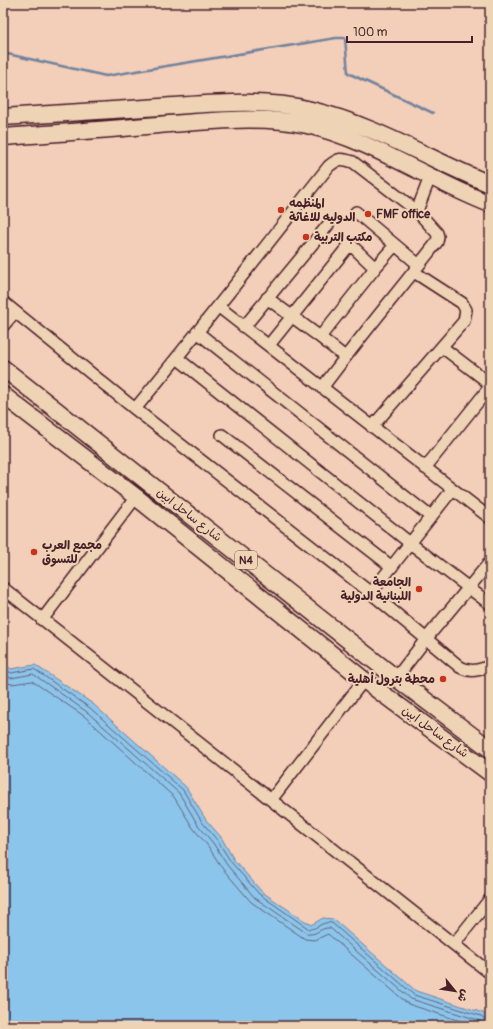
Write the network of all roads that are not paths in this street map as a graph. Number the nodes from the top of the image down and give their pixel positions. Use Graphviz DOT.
graph roads {
  1 [pos="3,117"];
  2 [pos="3,137"];
  3 [pos="430,177"];
  4 [pos="490,184"];
  5 [pos="490,204"];
  6 [pos="417,211"];
  7 [pos="356,212"];
  8 [pos="328,224"];
  9 [pos="395,244"];
  10 [pos="375,268"];
  11 [pos="417,268"];
  12 [pos="267,298"];
  13 [pos="3,302"];
  14 [pos="219,307"];
  15 [pos="15,312"];
  16 [pos="292,317"];
  17 [pos="3,326"];
  18 [pos="244,327"];
  19 [pos="197,332"];
  20 [pos="320,338"];
  21 [pos="269,345"];
  22 [pos="442,347"];
  23 [pos="177,358"];
  24 [pos="345,358"];
  25 [pos="3,368"];
  26 [pos="322,388"];
  27 [pos="3,395"];
  28 [pos="134,409"];
  29 [pos="372,428"];
  30 [pos="222,435"];
  31 [pos="425,468"];
  32 [pos="452,490"];
  33 [pos="136,497"];
  34 [pos="431,517"];
  35 [pos="490,518"];
  36 [pos="410,543"];
  37 [pos="490,562"];
  38 [pos="392,566"];
  39 [pos="3,588"];
  40 [pos="469,588"];
  41 [pos="371,594"];
  42 [pos="490,604"];
  43 [pos="42,620"];
  44 [pos="426,639"];
  45 [pos="490,666"];
  46 [pos="396,678"];
  47 [pos="364,680"];
  48 [pos="490,749"];
  49 [pos="490,773"];
  50 [pos="271,800"];
  51 [pos="490,898"];
  52 [pos="454,944"];
  53 [pos="490,973"];
  1 -- 4 [label="highway"];
  2 -- 3 [label="highway"];
  3 -- 5 [label="highway"];
  3 -- 6 [label="street"];
  6 -- 11 [label="street"];
  6 -- 14 [label="street"];
  7 -- 9 [label="street"];
  8 -- 12 [label="street"];
  9 -- 10 [label="street"];
  9 -- 11 [label="street"];
  10 -- 16 [label="street"];
  10 -- 20 [label="street"];
  11 -- 22 [label="street"];
  11 -- 24 [label="street"];
  12 -- 16 [label="street"];
  12 -- 18 [label="street"];
  13 -- 15 [label="street"];
  14 -- 18 [label="street"];
  14 -- 19 [label="street"];
  15 -- 17 [label="street"];
  15 -- 28 [label="street"];
  16 -- 20 [label="street"];
  16 -- 21 [label="street"];
  18 -- 21 [label="street"];
  19 -- 23 [label="street"];
  19 -- 34 [label="street"];
  20 -- 24 [label="street"];
  21 -- 26 [label="street"];
  22 -- 29 [label="street"];
  22 -- 31 [label="street"];
  23 -- 28 [label="street"];
  23 -- 36 [label="street"];
  24 -- 26 [label="street"];
  25 -- 46 [label="highway, شارع ساحل ابين / N4"];
  26 -- 29 [label="street"];
  27 -- 33 [label="highway, شارع ساحل ابين / N4"];
  28 -- 41 [label="street"];
  29 -- 31 [label="street"];
  30 -- 38 [label="street"];
  31 -- 32 [label="street"];
  32 -- 34 [label="street"];
  32 -- 35 [label="street"];
  33 -- 43 [label="street"];
  33 -- 47 [label="highway, شارع ساحل ابين / N4"];
  34 -- 36 [label="street"];
  36 -- 38 [label="street"];
  36 -- 40 [label="street"];
  37 -- 40 [label="street"];
  38 -- 41 [label="street"];
  39 -- 43 [label="street"];
  40 -- 42 [label="street"];
  40 -- 44 [label="street"];
  41 -- 44 [label="street"];
  43 -- 50 [label="street"];
  44 -- 45 [label="street"];
  44 -- 46 [label="street"];
  46 -- 48 [label="highway, شارع ساحل ابين / N4"];
  47 -- 49 [label="highway, شارع ساحل ابين / N4"];
  47 -- 50 [label="street"];
  50 -- 52 [label="street"];
  51 -- 52 [label="street"];
  52 -- 53 [label="street"];
}
